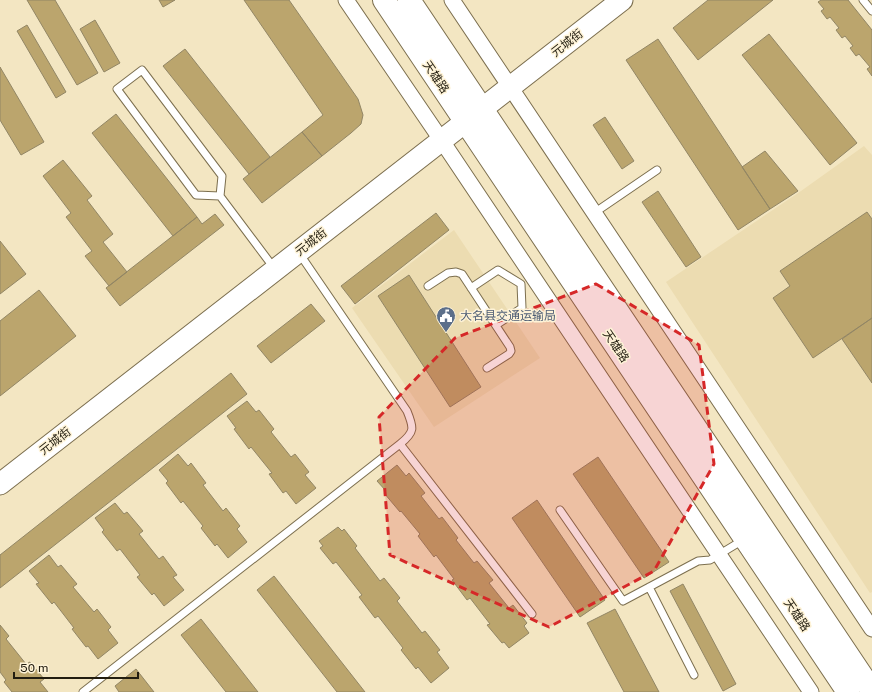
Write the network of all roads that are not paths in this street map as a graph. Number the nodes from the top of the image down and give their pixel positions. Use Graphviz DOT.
graph roads {
  1 [pos="346,0"];
  2 [pos="384,0"];
  3 [pos="409,0"];
  4 [pos="452,0"];
  5 [pos="622,0"];
  6 [pos="863,0"];
  7 [pos="872,11"];
  8 [pos="511,87"];
  9 [pos="474,116"];
  10 [pos="442,141"];
  11 [pos="657,170"];
  12 [pos="220,196"];
  13 [pos="594,213"];
  14 [pos="298,252"];
  15 [pos="276,270"];
  16 [pos="428,286"];
  17 [pos="471,288"];
  18 [pos="496,325"];
  19 [pos="487,368"];
  20 [pos="400,444"];
  21 [pos="0,484"];
  22 [pos="560,510"];
  23 [pos="746,539"];
  24 [pos="719,554"];
  25 [pos="649,587"];
  26 [pos="532,614"];
  27 [pos="872,629"];
  28 [pos="694,675"];
  29 [pos="872,691"];
  30 [pos="83,692"];
  31 [pos="811,692"];
  32 [pos="848,692"];
  1 -- 10 [label="street"];
  2 -- 9 [label="main road, 天雄路"];
  3 -- 9 [label="main road, 天雄路"];
  4 -- 8 [label="street"];
  5 -- 8 [label="street, 元城街"];
  6 -- 7 [label="lane"];
  8 -- 9 [label="street, 元城街"];
  8 -- 13 [label="street"];
  9 -- 10 [label="street, 元城街"];
  9 -- 23 [label="main road, 天雄路"];
  9 -- 29 [label="main road, 天雄路"];
  10 -- 14 [label="street, 元城街"];
  10 -- 24 [label="street"];
  11 -- 13 [label="lane"];
  12 -- 12 [label="lane"];
  12 -- 15 [label="lane"];
  13 -- 27 [label="street"];
  14 -- 15 [label="street, 元城街"];
  14 -- 20 [label="lane"];
  15 -- 21 [label="street, 元城街"];
  16 -- 17 [label="lane"];
  17 -- 18 [label="lane"];
  17 -- 18 [label="lane"];
  18 -- 19 [label="lane"];
  20 -- 26 [label="lane"];
  20 -- 30 [label="lane"];
  22 -- 25 [label="lane"];
  23 -- 24 [label="lane"];
  23 -- 32 [label="main road, 天雄路"];
  24 -- 25 [label="lane"];
  24 -- 31 [label="street"];
  25 -- 28 [label="lane"];
}
